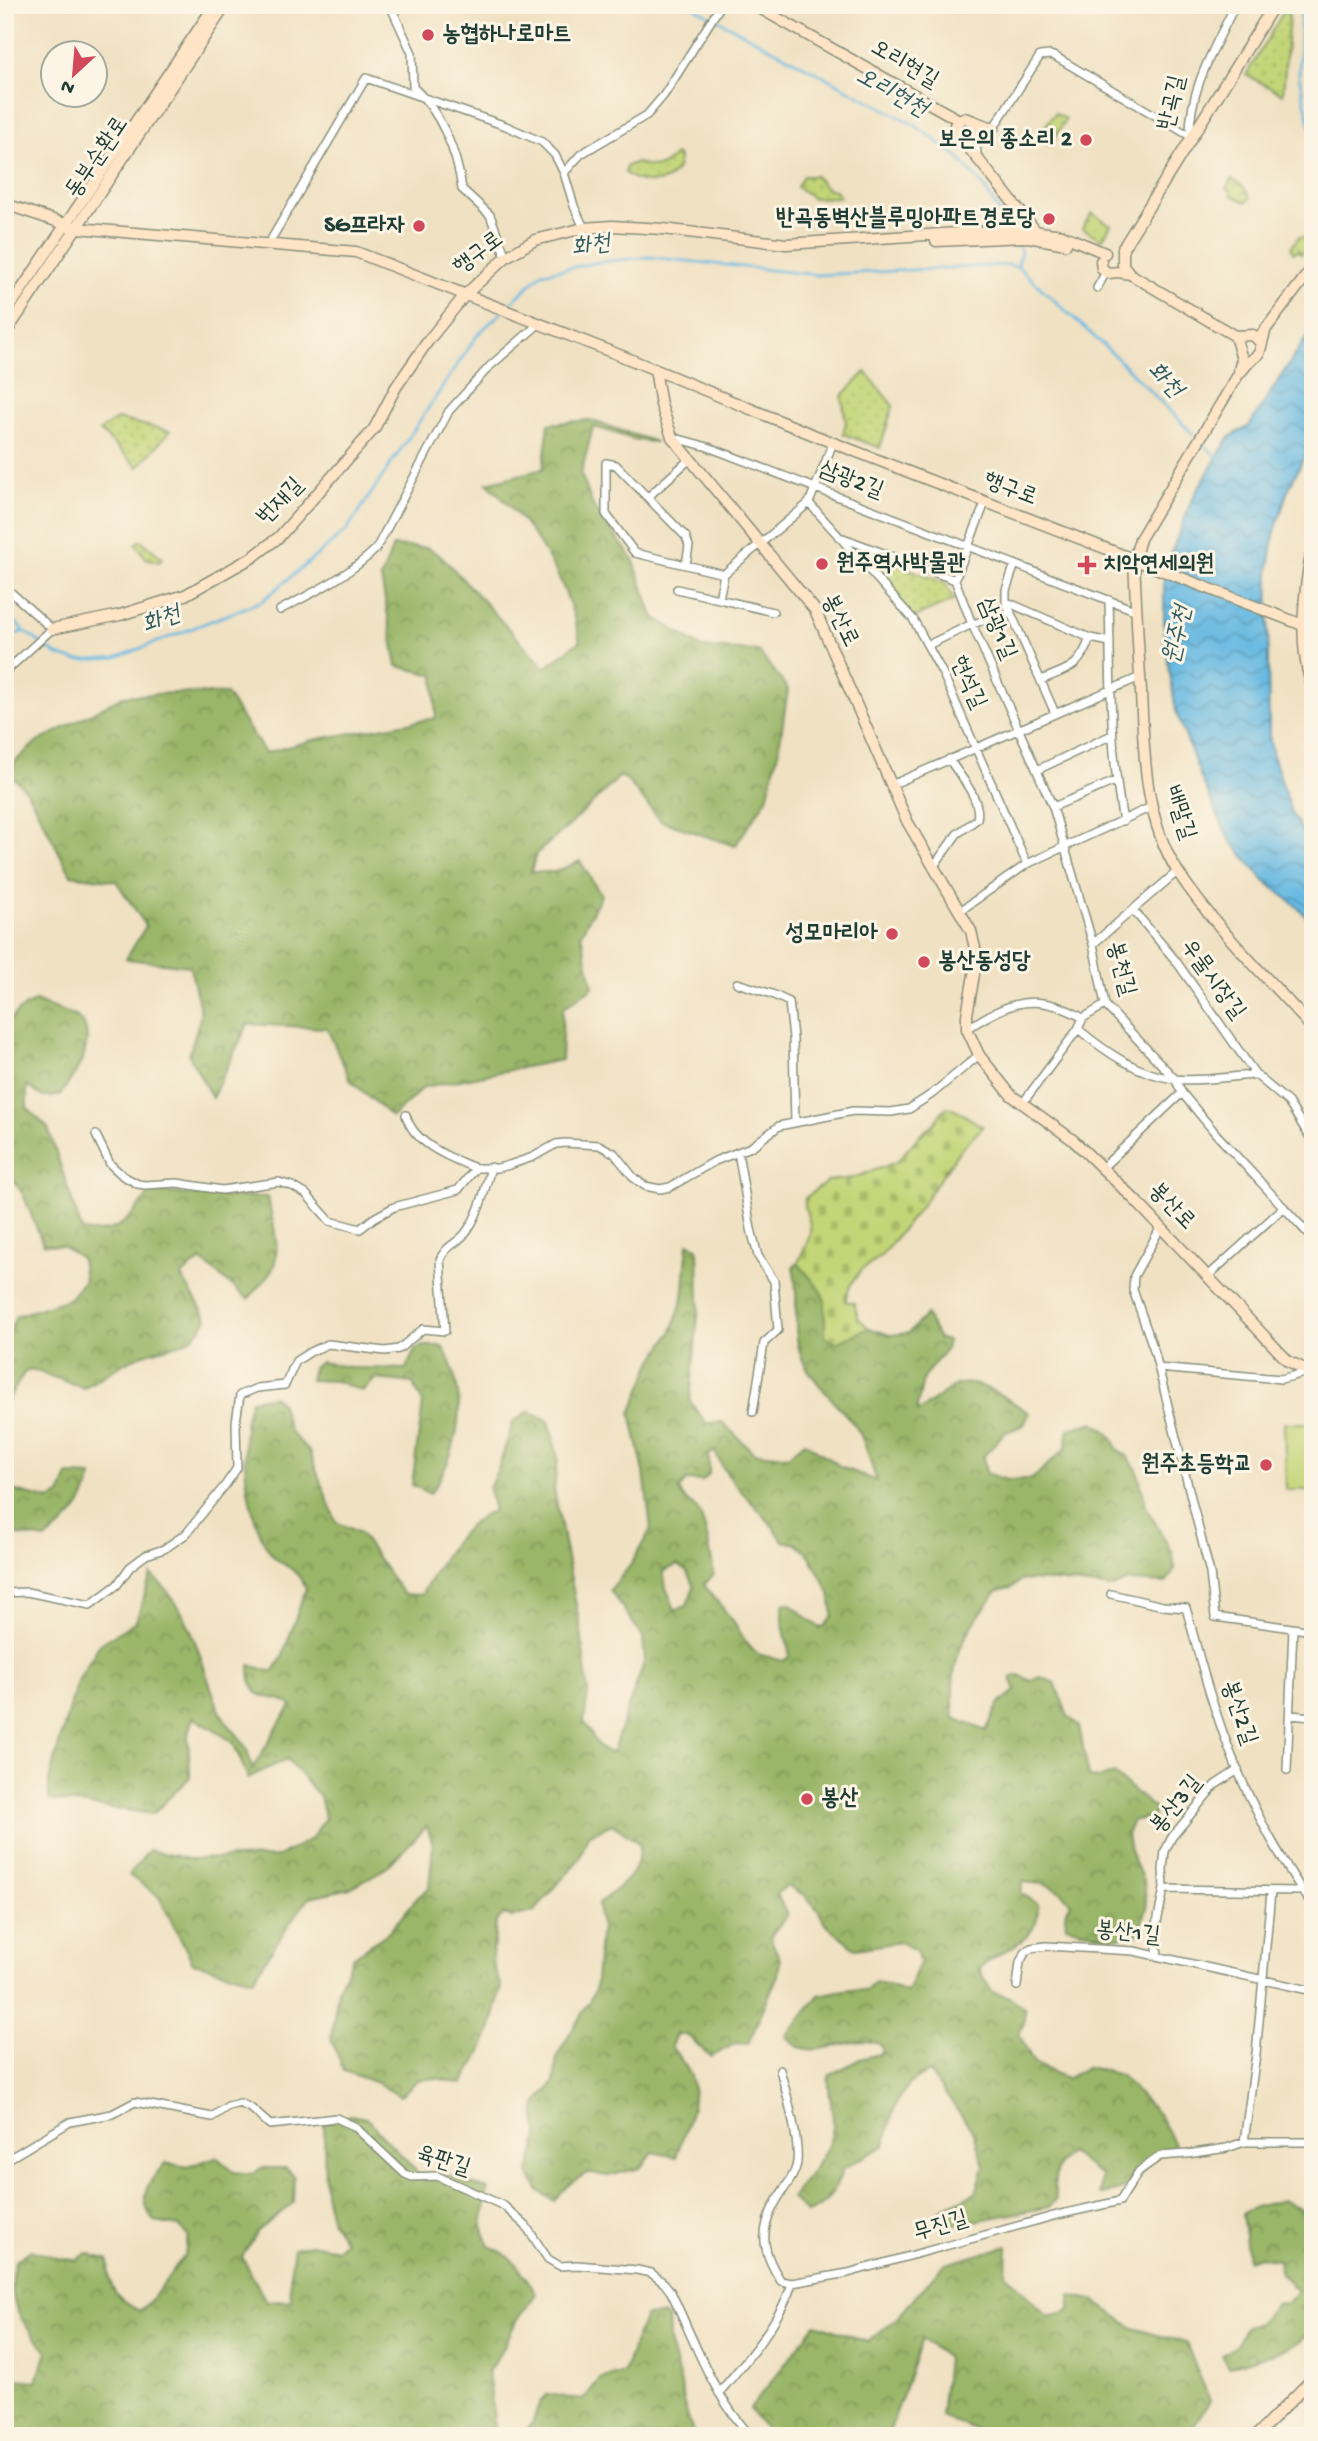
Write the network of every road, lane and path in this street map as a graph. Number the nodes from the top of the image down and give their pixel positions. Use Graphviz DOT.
graph roads {
  1 [pos="215,5"];
  2 [pos="226,5"];
  3 [pos="390,5"];
  4 [pos="722,5"];
  5 [pos="754,5"];
  6 [pos="1236,5"];
  7 [pos="1274,5"];
  8 [pos="905,91"];
  9 [pos="425,97"];
  10 [pos="960,120"];
  11 [pos="973,121"];
  12 [pos="994,127"];
  13 [pos="958,135"];
  14 [pos="1190,136"];
  15 [pos="975,138"];
  16 [pos="976,156"];
  17 [pos="564,173"];
  18 [pos="5,204"];
  19 [pos="65,226"];
  20 [pos="77,228"];
  21 [pos="584,228"];
  22 [pos="1034,232"];
  23 [pos="269,243"];
  24 [pos="1124,243"];
  25 [pos="506,257"];
  26 [pos="1106,260"];
  27 [pos="1124,267"];
  28 [pos="1313,267"];
  29 [pos="1097,288"];
  30 [pos="465,295"];
  31 [pos="5,314"];
  32 [pos="540,323"];
  33 [pos="5,334"];
  34 [pos="1240,336"];
  35 [pos="1262,338"];
  36 [pos="1239,351"];
  37 [pos="1256,357"];
  38 [pos="654,369"];
  39 [pos="1238,374"];
  40 [pos="672,437"];
  41 [pos="833,443"];
  42 [pos="691,458"];
  43 [pos="815,488"];
  44 [pos="648,498"];
  45 [pos="809,503"];
  46 [pos="985,503"];
  47 [pos="842,538"];
  48 [pos="762,544"];
  49 [pos="1313,545"];
  50 [pos="968,546"];
  51 [pos="1134,560"];
  52 [pos="1016,564"];
  53 [pos="686,565"];
  54 [pos="724,574"];
  55 [pos="956,580"];
  56 [pos="5,587"];
  57 [pos="677,589"];
  58 [pos="719,598"];
  59 [pos="1109,600"];
  60 [pos="1006,602"];
  61 [pos="280,610"];
  62 [pos="1011,611"];
  63 [pos="1137,611"];
  64 [pos="772,612"];
  65 [pos="972,625"];
  66 [pos="1308,627"];
  67 [pos="50,631"];
  68 [pos="1090,638"];
  69 [pos="1110,642"];
  70 [pos="928,645"];
  71 [pos="5,672"];
  72 [pos="1140,677"];
  73 [pos="1041,680"];
  74 [pos="1311,680"];
  75 [pos="1111,688"];
  76 [pos="1055,713"];
  77 [pos="1019,729"];
  78 [pos="1112,735"];
  79 [pos="976,748"];
  80 [pos="949,759"];
  81 [pos="1037,770"];
  82 [pos="1115,781"];
  83 [pos="891,785"];
  84 [pos="1053,807"];
  85 [pos="1151,807"];
  86 [pos="1123,821"];
  87 [pos="1065,848"];
  88 [pos="1027,864"];
  89 [pos="933,867"];
  90 [pos="1178,871"];
  91 [pos="960,911"];
  92 [pos="1135,911"];
  93 [pos="1093,944"];
  94 [pos="737,984"];
  95 [pos="1105,1005"];
  96 [pos="1083,1018"];
  97 [pos="967,1029"];
  98 [pos="1078,1029"];
  99 [pos="1313,1029"];
  100 [pos="979,1055"];
  101 [pos="1256,1074"];
  102 [pos="1175,1079"];
  103 [pos="1182,1093"];
  104 [pos="1022,1104"];
  105 [pos="406,1115"];
  106 [pos="795,1123"];
  107 [pos="96,1135"];
  108 [pos="1313,1142"];
  109 [pos="738,1152"];
  110 [pos="491,1167"];
  111 [pos="475,1168"];
  112 [pos="1102,1168"];
  113 [pos="1284,1207"];
  114 [pos="1161,1227"];
  115 [pos="1313,1238"];
  116 [pos="1208,1276"];
  117 [pos="1158,1368"];
  118 [pos="1311,1370"];
  119 [pos="753,1412"];
  120 [pos="5,1593"];
  121 [pos="1111,1594"];
  122 [pos="1293,1629"];
  123 [pos="1313,1631"];
  124 [pos="1290,1715"];
  125 [pos="1313,1717"];
  126 [pos="1238,1770"];
  127 [pos="1287,1770"];
  128 [pos="1164,1889"];
  129 [pos="1303,1891"];
  130 [pos="1271,1892"];
  131 [pos="1313,1906"];
  132 [pos="1158,1955"];
  133 [pos="1262,1980"];
  134 [pos="1017,1986"];
  135 [pos="1313,1991"];
  136 [pos="780,2070"];
  137 [pos="1312,2139"];
  138 [pos="1244,2142"];
  139 [pos="5,2161"];
  140 [pos="792,2283"];
  141 [pos="1313,2378"];
  142 [pos="719,2393"];
  143 [pos="751,2436"];
  144 [pos="1256,2436"];
  1 -- 19 [label="street, 동부순환로"];
  2 -- 20 [label="street, 동부순환로"];
  3 -- 9 [label="street"];
  4 -- 17 [label="street"];
  5 -- 8 [label="street, 오리현길"];
  6 -- 14 [label="street, 반곡길"];
  7 -- 14 [label="street"];
  8 -- 10 [label="street, 오리현길"];
  8 -- 13 [label="street"];
  9 -- 17 [label="street"];
  9 -- 23 [label="street"];
  9 -- 25 [label="street"];
  10 -- 11 [label="street"];
  10 -- 13 [label="street"];
  11 -- 12 [label="street"];
  11 -- 15 [label="street"];
  12 -- 14 [label="street"];
  12 -- 15 [label="street"];
  13 -- 15 [label="street"];
  13 -- 16 [label="street"];
  14 -- 24 [label="street, 반곡길"];
  15 -- 16 [label="street"];
  16 -- 22 [label="street"];
  17 -- 21 [label="street"];
  18 -- 19 [label="street"];
  19 -- 20 [label="street, 행구로"];
  19 -- 31 [label="street, 동부순환로"];
  20 -- 23 [label="street, 행구로"];
  20 -- 33 [label="street, 동부순환로"];
  21 -- 22 [label="street, 행구로"];
  21 -- 25 [label="street, 행구로"];
  22 -- 26 [label="street"];
  23 -- 30 [label="street, 행구로"];
  24 -- 26 [label="street"];
  24 -- 27 [label="street"];
  25 -- 30 [label="street, 행구로"];
  26 -- 27 [label="street"];
  26 -- 27 [label="street"];
  26 -- 29 [label="street"];
  27 -- 34 [label="street"];
  28 -- 35 [label="street"];
  30 -- 32 [label="street, 행구로"];
  30 -- 67 [label="street, 번재길"];
  32 -- 38 [label="street, 행구로"];
  32 -- 61 [label="street"];
  34 -- 35 [label="street"];
  34 -- 36 [label="street"];
  35 -- 37 [label="street"];
  36 -- 37 [label="street"];
  36 -- 39 [label="street"];
  37 -- 39 [label="street"];
  38 -- 40 [label="street, 봉산로"];
  38 -- 41 [label="street, 행구로"];
  39 -- 51 [label="street"];
  40 -- 42 [label="street, 봉산로"];
  40 -- 43 [label="street, 삼광2길"];
  41 -- 43 [label="street"];
  41 -- 46 [label="street, 행구로"];
  42 -- 44 [label="street"];
  42 -- 48 [label="street, 봉산로"];
  43 -- 45 [label="street"];
  43 -- 50 [label="street, 삼광2길"];
  44 -- 53 [label="street"];
  44 -- 53 [label="street"];
  45 -- 47 [label="street, 현석길"];
  45 -- 48 [label="street"];
  46 -- 50 [label="street, 삼광1길"];
  46 -- 51 [label="street, 행구로"];
  47 -- 55 [label="street, 현석길"];
  47 -- 70 [label="street, 현석길"];
  48 -- 54 [label="street"];
  48 -- 83 [label="street, 봉산로"];
  49 -- 66 [label="street"];
  50 -- 52 [label="street, 삼광2길"];
  50 -- 55 [label="street, 삼광1길"];
  51 -- 63 [label="street, 배말길"];
  51 -- 66 [label="street, 행구로"];
  52 -- 59 [label="street, 삼광2길"];
  52 -- 60 [label="street"];
  53 -- 54 [label="street"];
  54 -- 58 [label="street"];
  55 -- 65 [label="street, 삼광1길"];
  56 -- 67 [label="street"];
  57 -- 58 [label="street"];
  58 -- 64 [label="street"];
  59 -- 63 [label="street, 삼광2길"];
  59 -- 69 [label="street"];
  60 -- 62 [label="street"];
  60 -- 68 [label="street"];
  62 -- 65 [label="street"];
  62 -- 73 [label="street"];
  63 -- 72 [label="street, 배말길"];
  65 -- 70 [label="street"];
  65 -- 77 [label="street, 삼광1길"];
  66 -- 74 [label="street"];
  67 -- 71 [label="street"];
  68 -- 69 [label="street"];
  68 -- 73 [label="street"];
  69 -- 75 [label="street"];
  70 -- 79 [label="street, 현석길"];
  72 -- 75 [label="street"];
  72 -- 85 [label="street, 배말길"];
  73 -- 76 [label="street"];
  75 -- 76 [label="street"];
  75 -- 78 [label="street"];
  76 -- 77 [label="street"];
  77 -- 79 [label="street"];
  77 -- 81 [label="street, 삼광1길"];
  78 -- 81 [label="street"];
  78 -- 82 [label="street"];
  79 -- 80 [label="street"];
  79 -- 88 [label="street, 현석길"];
  80 -- 83 [label="street"];
  80 -- 89 [label="street"];
  81 -- 84 [label="street, 삼광1길"];
  82 -- 84 [label="street"];
  82 -- 86 [label="street"];
  83 -- 89 [label="street, 봉산로"];
  84 -- 87 [label="street, 삼광1길"];
  85 -- 86 [label="street"];
  85 -- 90 [label="street, 배말길"];
  86 -- 87 [label="street"];
  87 -- 88 [label="street"];
  87 -- 93 [label="street, 봉천길"];
  88 -- 91 [label="street"];
  89 -- 91 [label="street, 봉산로"];
  90 -- 92 [label="street"];
  90 -- 99 [label="street, 배말길"];
  91 -- 97 [label="street, 봉산로"];
  92 -- 93 [label="street"];
  92 -- 101 [label="street, 우물시장길"];
  93 -- 95 [label="street, 봉천길"];
  94 -- 106 [label="street"];
  95 -- 96 [label="street"];
  95 -- 102 [label="street, 봉천길"];
  96 -- 97 [label="street"];
  96 -- 98 [label="street"];
  97 -- 100 [label="street, 봉산로"];
  98 -- 102 [label="street"];
  98 -- 104 [label="street"];
  100 -- 104 [label="street, 봉산로"];
  100 -- 106 [label="street"];
  101 -- 102 [label="street"];
  101 -- 108 [label="street, 우물시장길"];
  102 -- 103 [label="street, 봉천길"];
  103 -- 112 [label="street"];
  103 -- 113 [label="street, 봉천길"];
  104 -- 112 [label="street, 봉산로"];
  105 -- 111 [label="street"];
  106 -- 109 [label="street"];
  107 -- 111 [label="street"];
  109 -- 110 [label="street"];
  109 -- 119 [label="street"];
  110 -- 111 [label="street"];
  110 -- 120 [label="street"];
  112 -- 114 [label="street, 봉산로"];
  113 -- 115 [label="street, 봉천길"];
  113 -- 116 [label="street"];
  114 -- 116 [label="street, 봉산로"];
  114 -- 117 [label="street"];
  116 -- 118 [label="street, 봉산로"];
  117 -- 118 [label="street"];
  117 -- 122 [label="street"];
  121 -- 126 [label="street, 봉산2길"];
  122 -- 123 [label="street"];
  122 -- 124 [label="street"];
  124 -- 125 [label="street"];
  124 -- 127 [label="street"];
  126 -- 128 [label="street, 봉산3길"];
  126 -- 129 [label="street, 봉산2길"];
  128 -- 130 [label="street"];
  128 -- 132 [label="street, 봉산3길"];
  129 -- 130 [label="street"];
  129 -- 131 [label="street, 봉산2길"];
  130 -- 133 [label="street"];
  132 -- 133 [label="street, 봉산1길"];
  132 -- 134 [label="street, 봉산1길"];
  133 -- 135 [label="street, 봉산1길"];
  133 -- 138 [label="street"];
  136 -- 140 [label="street"];
  137 -- 138 [label="street, 무진길"];
  138 -- 140 [label="street, 무진길"];
  139 -- 142 [label="street, 육판길"];
  140 -- 142 [label="street"];
  141 -- 144 [label="street"];
  142 -- 143 [label="street, 육판길"];
}
